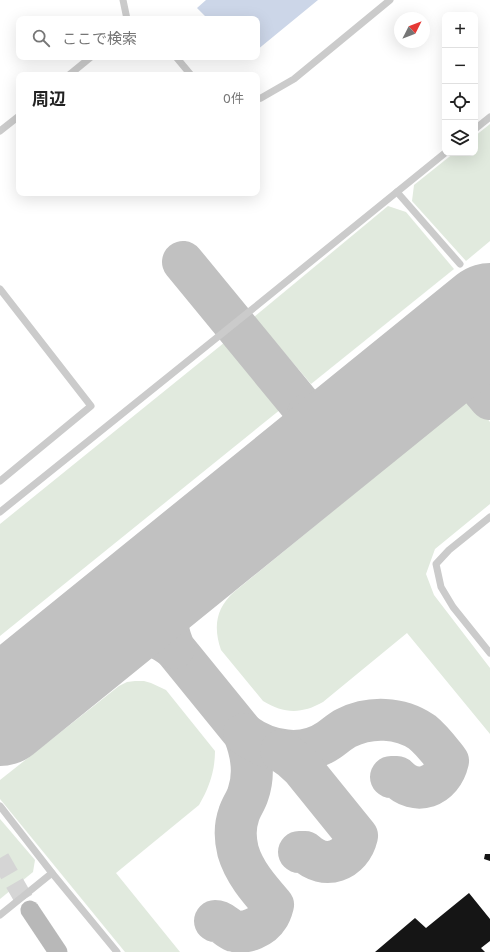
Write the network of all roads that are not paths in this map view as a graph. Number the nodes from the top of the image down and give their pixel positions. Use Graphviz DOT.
graph roads {
  1 [pos="123,0"];
  2 [pos="390,0"];
  3 [pos="126,16"];
  4 [pos="87,60"];
  5 [pos="178,60"];
  6 [pos="73,72"];
  7 [pos="188,72"];
  8 [pos="260,98"];
  9 [pos="490,117"];
  10 [pos="16,118"];
  11 [pos="478,127"];
  12 [pos="0,131"];
  13 [pos="442,155"];
  14 [pos="397,192"];
  15 [pos="460,264"];
  16 [pos="0,289"];
  17 [pos="0,481"];
  18 [pos="0,512"];
  19 [pos="490,517"];
  20 [pos="490,653"];
  21 [pos="0,806"];
  22 [pos="52,873"];
  23 [pos="30,910"];
  24 [pos="0,915"];
  25 [pos="58,952"];
  26 [pos="117,952"];
  1 -- 3 [label="lane"];
  2 -- 8 [label="lane"];
  4 -- 6 [label="lane"];
  5 -- 7 [label="lane"];
  9 -- 11 [label="lane"];
  10 -- 12 [label="lane"];
  13 -- 14 [label="lane"];
  14 -- 15 [label="lane"];
  14 -- 18 [label="lane"];
  16 -- 17 [label="lane"];
  19 -- 20 [label="lane"];
  21 -- 22 [label="lane"];
  22 -- 24 [label="lane"];
  22 -- 26 [label="lane"];
  23 -- 25 [label="main road"];
}
